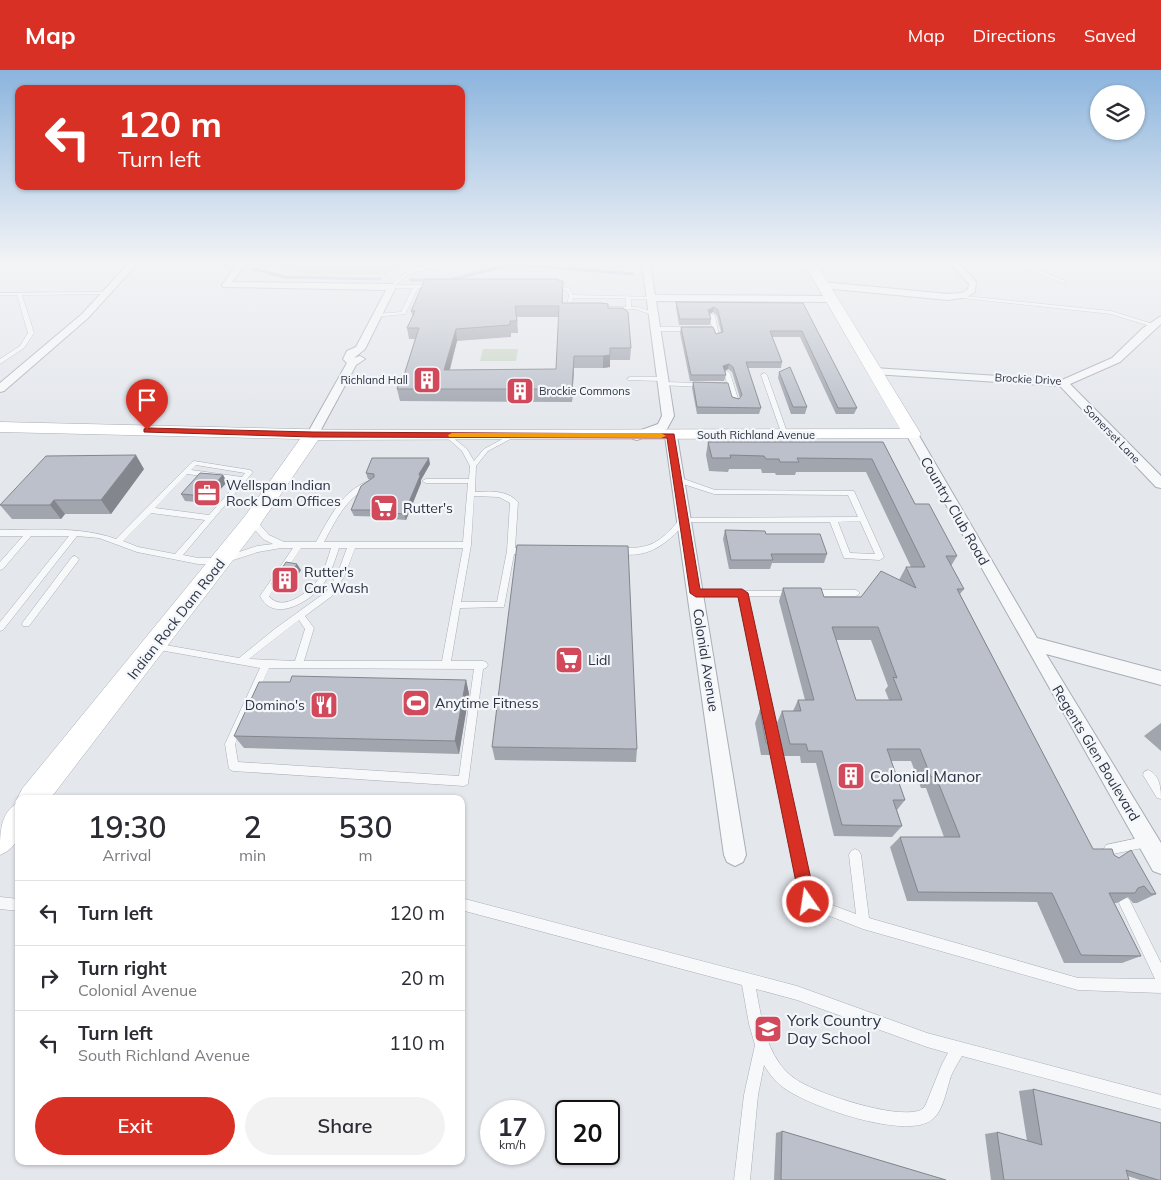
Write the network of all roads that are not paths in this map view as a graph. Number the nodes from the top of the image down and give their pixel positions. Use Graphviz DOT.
graph roads {
  1 [pos="652,314"];
  2 [pos="25,315"];
  3 [pos="85,315"];
  4 [pos="387,315"];
  5 [pos="840,315"];
  6 [pos="1120,315"];
  7 [pos="377,316"];
  8 [pos="712,316"];
  9 [pos="1157,322"];
  10 [pos="654,329"];
  11 [pos="715,329"];
  12 [pos="718,337"];
  13 [pos="0,362"];
  14 [pos="874,371"];
  15 [pos="727,374"];
  16 [pos="764,375"];
  17 [pos="630,379"];
  18 [pos="662,382"];
  19 [pos="1063,383"];
  20 [pos="730,385"];
  21 [pos="0,389"];
  22 [pos="736,402"];
  23 [pos="0,427"];
  24 [pos="313,434"];
  25 [pos="912,434"];
  26 [pos="514,435"];
  27 [pos="785,435"];
  28 [pos="447,436"];
  29 [pos="637,436"];
  30 [pos="671,436"];
  31 [pos="473,466"];
  32 [pos="679,480"];
  33 [pos="426,481"];
  34 [pos="470,481"];
  35 [pos="371,482"];
  36 [pos="1161,484"];
  37 [pos="470,494"];
  38 [pos="149,510"];
  39 [pos="210,518"];
  40 [pos="863,518"];
  41 [pos="833,519"];
  42 [pos="684,520"];
  43 [pos="252,521"];
  44 [pos="0,533"];
  45 [pos="29,533"];
  46 [pos="75,533"];
  47 [pos="118,542"];
  48 [pos="281,544"];
  49 [pos="320,544"];
  50 [pos="336,544"];
  51 [pos="299,545"];
  52 [pos="352,545"];
  53 [pos="467,545"];
  54 [pos="511,551"];
  55 [pos="537,551"];
  56 [pos="605,551"];
  57 [pos="177,557"];
  58 [pos="75,559"];
  59 [pos="221,561"];
  60 [pos="0,567"];
  61 [pos="696,593"];
  62 [pos="742,593"];
  63 [pos="856,593"];
  64 [pos="26,595"];
  65 [pos="48,596"];
  66 [pos="456,605"];
  67 [pos="300,616"];
  68 [pos="26,624"];
  69 [pos="0,628"];
  70 [pos="1031,643"];
  71 [pos="154,646"];
  72 [pos="241,661"];
  73 [pos="266,664"];
  74 [pos="298,664"];
  75 [pos="446,664"];
  76 [pos="1161,678"];
  77 [pos="1148,775"];
  78 [pos="1161,794"];
  79 [pos="35,795"];
  80 [pos="15,821"];
  81 [pos="0,840"];
  82 [pos="1148,842"];
  83 [pos="855,854"];
  84 [pos="735,855"];
  85 [pos="1103,860"];
  86 [pos="1161,863"];
  87 [pos="0,902"];
  88 [pos="1125,903"];
  89 [pos="15,904"];
  90 [pos="465,905"];
  91 [pos="863,923"];
  92 [pos="1161,977"];
  93 [pos="748,980"];
  94 [pos="1161,986"];
  95 [pos="761,1047"];
  96 [pos="959,1049"];
  97 [pos="1161,1102"];
  98 [pos="742,1180"];
  1 -- 10 [label="street"];
  2 -- 13 [label="lane"];
  3 -- 21 [label="street"];
  4 -- 7 [label="lane"];
  5 -- 14 [label="main road, Country Club Road"];
  6 -- 9 [label="lane"];
  7 -- 24 [label="street"];
  8 -- 11 [label="lane"];
  9 -- 19 [label="street, Brockie Drive"];
  10 -- 11 [label="lane"];
  10 -- 18 [label="street"];
  11 -- 12 [label="lane"];
  14 -- 19 [label="street, Brockie Drive"];
  14 -- 25 [label="main road, Country Club Road"];
  15 -- 20 [label="lane"];
  16 -- 27 [label="lane"];
  17 -- 18 [label="lane"];
  18 -- 20 [label="lane"];
  18 -- 29 [label="street"];
  19 -- 36 [label="street, Somerset Lane"];
  20 -- 22 [label="lane"];
  23 -- 24 [label="main road, South Richland Avenue"];
  24 -- 28 [label="main road, South Richland Avenue"];
  24 -- 43 [label="main road, Indian Rock Dam Road"];
  25 -- 27 [label="main road, South Richland Avenue"];
  25 -- 70 [label="street, Country Club Road"];
  26 -- 28 [label="main road, South Richland Avenue"];
  26 -- 29 [label="main road, South Richland Avenue"];
  26 -- 31 [label="lane"];
  27 -- 30 [label="main road, South Richland Avenue"];
  28 -- 31 [label="lane"];
  29 -- 30 [label="main road, South Richland Avenue"];
  30 -- 32 [label="street, Colonial Avenue"];
  31 -- 34 [label="lane"];
  32 -- 40 [label="lane"];
  32 -- 42 [label="street, Colonial Avenue"];
  33 -- 34 [label="lane"];
  34 -- 37 [label="lane"];
  35 -- 49 [label="lane"];
  37 -- 53 [label="lane"];
  37 -- 54 [label="lane"];
  38 -- 39 [label="lane"];
  38 -- 39 [label="lane"];
  38 -- 47 [label="lane"];
  39 -- 57 [label="lane"];
  40 -- 41 [label="lane"];
  40 -- 41 [label="lane"];
  41 -- 42 [label="lane"];
  42 -- 56 [label="lane"];
  42 -- 61 [label="street, Colonial Avenue"];
  43 -- 48 [label="lane"];
  43 -- 59 [label="main road, Indian Rock Dam Road"];
  44 -- 45 [label="lane"];
  45 -- 46 [label="lane"];
  45 -- 60 [label="lane"];
  46 -- 47 [label="lane"];
  46 -- 64 [label="lane"];
  47 -- 57 [label="lane"];
  48 -- 51 [label="lane"];
  48 -- 59 [label="lane"];
  49 -- 50 [label="lane"];
  49 -- 51 [label="lane"];
  50 -- 51 [label="lane"];
  50 -- 52 [label="lane"];
  52 -- 53 [label="lane"];
  52 -- 67 [label="lane"];
  53 -- 66 [label="lane"];
  54 -- 55 [label="lane"];
  54 -- 66 [label="lane"];
  57 -- 59 [label="lane"];
  58 -- 65 [label="lane"];
  59 -- 71 [label="main road, Indian Rock Dam Road"];
  61 -- 62 [label="lane"];
  61 -- 84 [label="street, Colonial Avenue"];
  62 -- 63 [label="lane"];
  62 -- 91 [label="lane"];
  64 -- 65 [label="lane"];
  64 -- 69 [label="lane"];
  65 -- 68 [label="lane"];
  66 -- 75 [label="lane"];
  67 -- 72 [label="lane"];
  67 -- 74 [label="lane"];
  70 -- 76 [label="street"];
  70 -- 82 [label="street, Regents Glen Boulevard"];
  71 -- 72 [label="lane"];
  71 -- 79 [label="main road, Indian Rock Dam Road"];
  72 -- 73 [label="lane"];
  73 -- 74 [label="lane"];
  73 -- 75 [label="lane"];
  74 -- 75 [label="lane"];
  77 -- 78 [label="lane"];
  80 -- 81 [label="main road"];
  82 -- 85 [label="lane"];
  82 -- 86 [label="street, Regents Glen Boulevard"];
  83 -- 91 [label="lane"];
  87 -- 89 [label="lane"];
  88 -- 92 [label="lane"];
  90 -- 93 [label="lane"];
  91 -- 94 [label="lane"];
  93 -- 95 [label="lane"];
  93 -- 96 [label="lane"];
  95 -- 96 [label="lane"];
  95 -- 98 [label="lane"];
  96 -- 97 [label="lane"];
}
